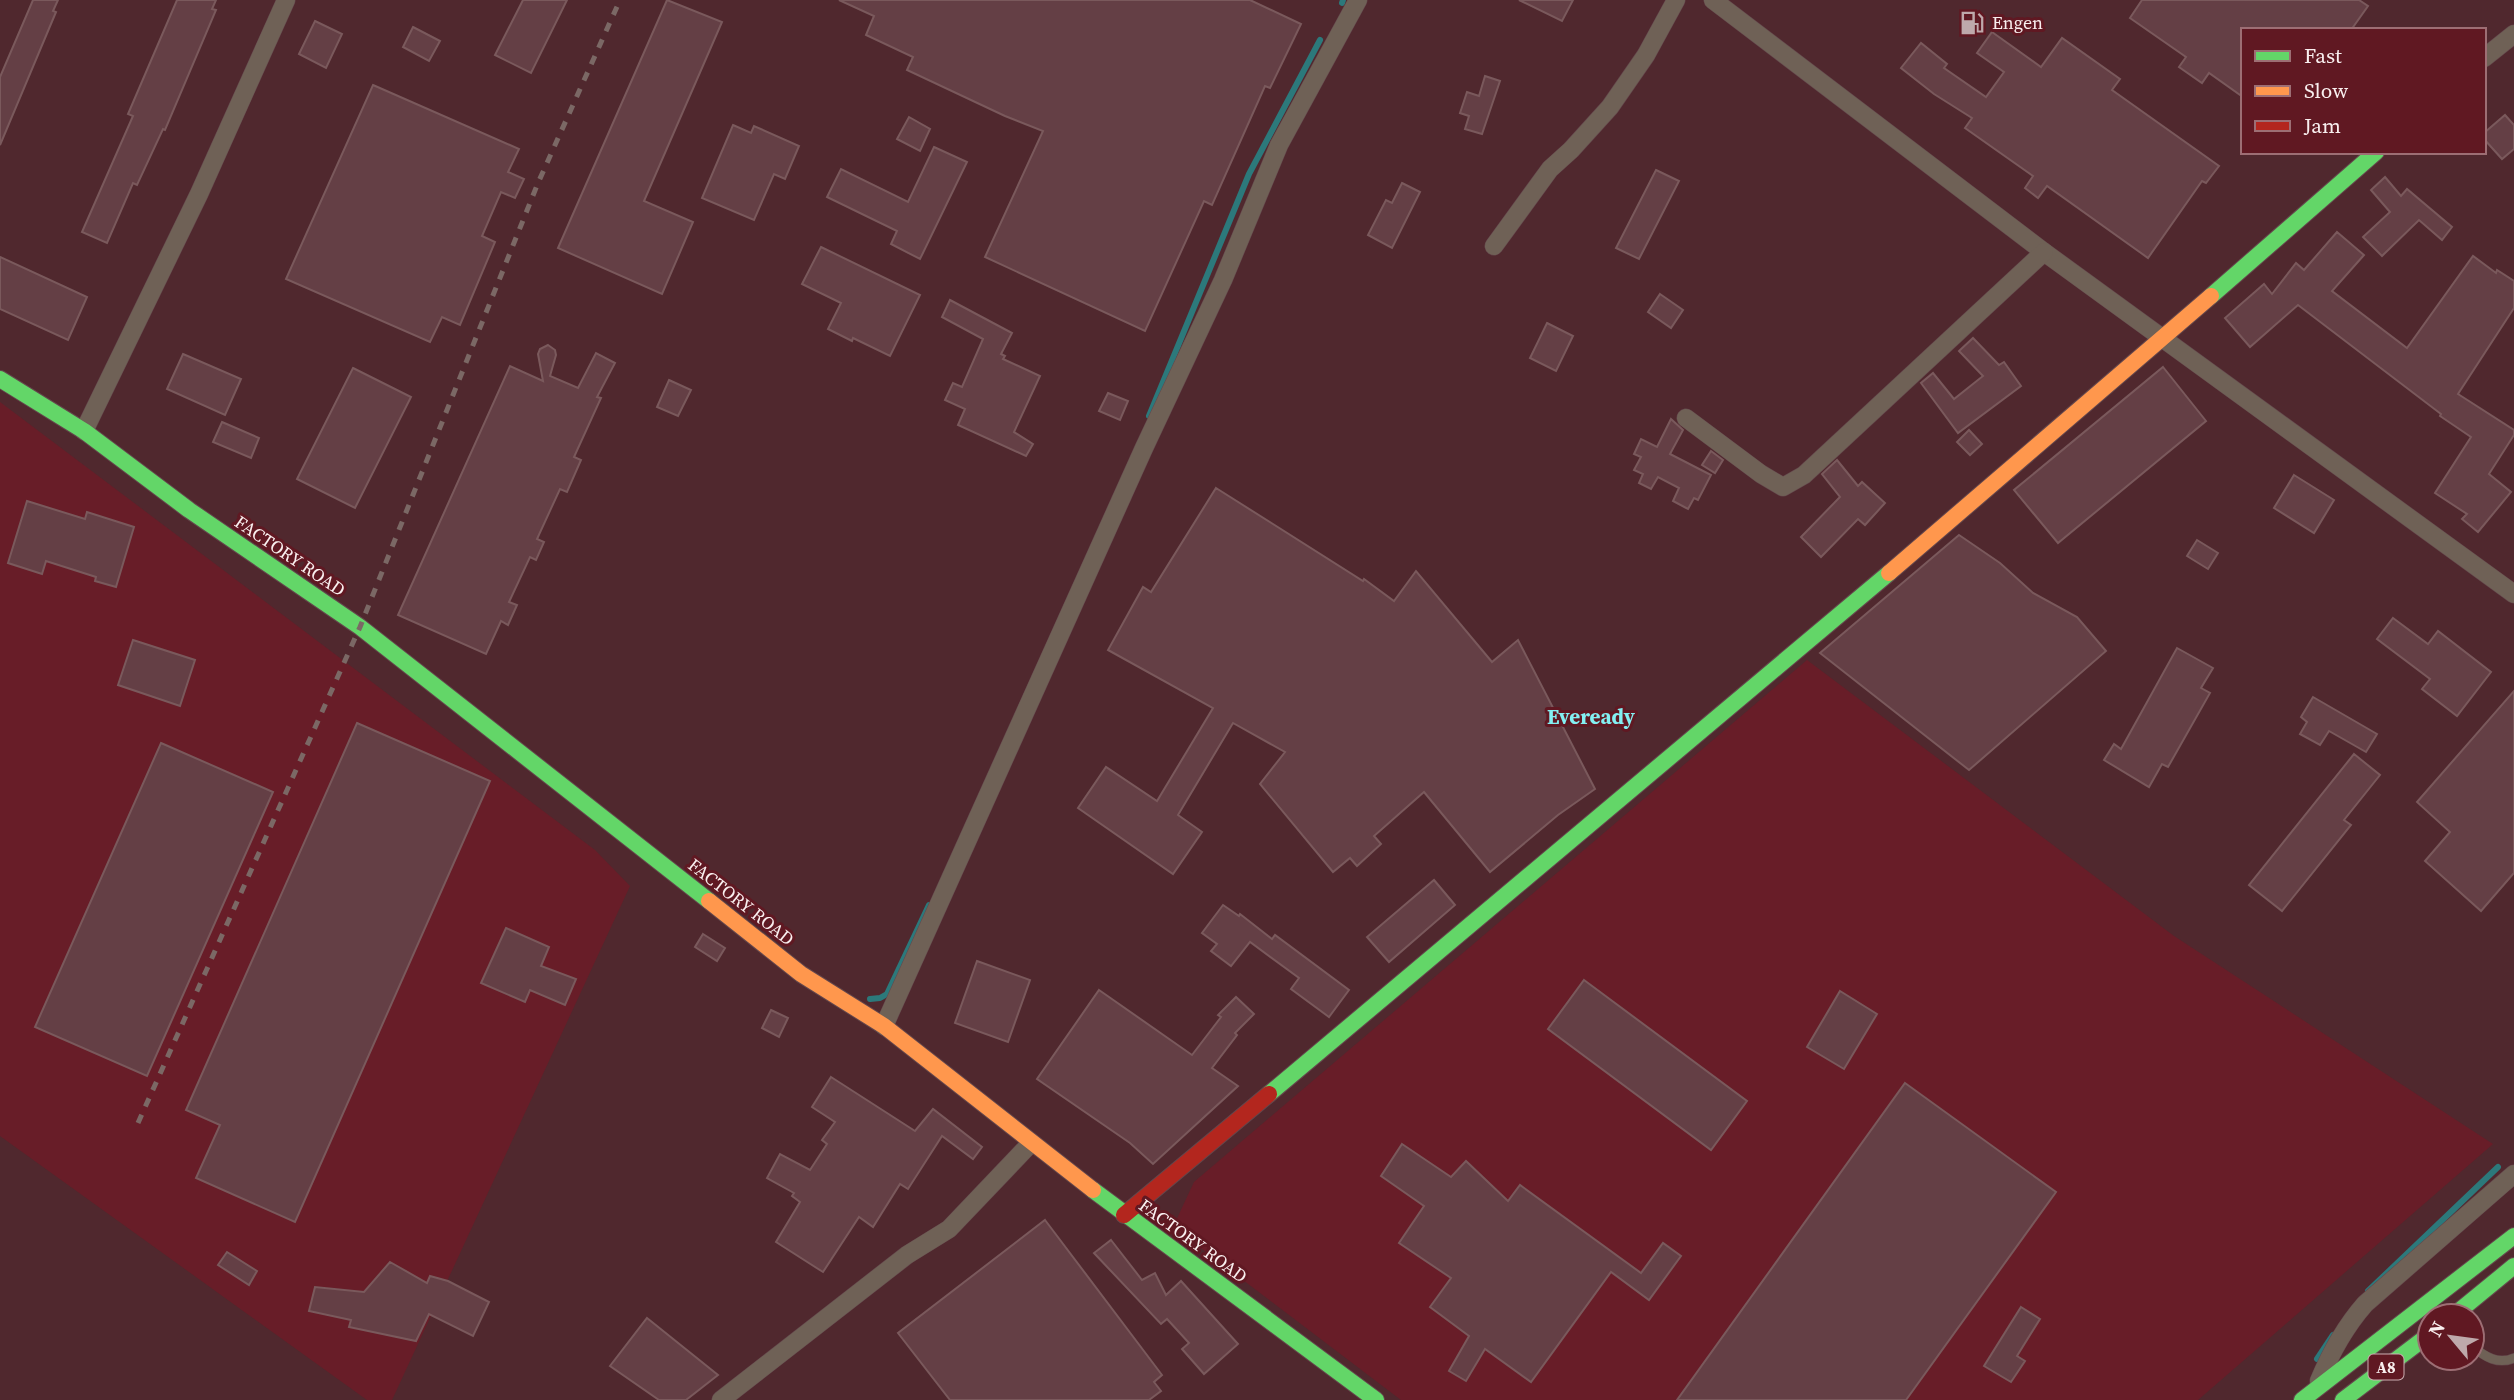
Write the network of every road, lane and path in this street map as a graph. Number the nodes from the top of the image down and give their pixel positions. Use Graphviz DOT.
graph roads {
  1 [pos="286,0"];
  2 [pos="1358,0"];
  3 [pos="1676,0"];
  4 [pos="1713,0"];
  5 [pos="2514,34"];
  6 [pos="2486,56"];
  7 [pos="2374,154"];
  8 [pos="1494,247"];
  9 [pos="2044,252"];
  10 [pos="2163,339"];
  11 [pos="0,379"];
  12 [pos="1686,418"];
  13 [pos="84,432"];
  14 [pos="2514,594"];
  15 [pos="884,1027"];
  16 [pos="1031,1143"];
  17 [pos="2514,1174"];
  18 [pos="1124,1215"];
  19 [pos="2514,1236"];
  20 [pos="2514,1266"];
  21 [pos="2470,1302"];
  22 [pos="2416,1345"];
  23 [pos="2486,1357"];
  24 [pos="2514,1358"];
  25 [pos="2308,1395"];
  26 [pos="721,1400"];
  27 [pos="1376,1400"];
  28 [pos="2343,1400"];
  1 -- 13 [label="street"];
  2 -- 15 [label="street"];
  3 -- 8 [label="street"];
  4 -- 9 [label="street"];
  5 -- 6 [label="street"];
  7 -- 10 [label="main road"];
  9 -- 10 [label="street"];
  9 -- 12 [label="street"];
  10 -- 14 [label="street"];
  10 -- 18 [label="main road"];
  11 -- 13 [label="main road, FACTORY ROAD"];
  13 -- 15 [label="main road, FACTORY ROAD"];
  15 -- 16 [label="main road, FACTORY ROAD"];
  16 -- 18 [label="main road, FACTORY ROAD"];
  16 -- 26 [label="street"];
  17 -- 25 [label="street"];
  18 -- 27 [label="main road, FACTORY ROAD"];
  19 -- 25 [label="main road, A8"];
  20 -- 21 [label="main road"];
  22 -- 28 [label="main road, A8"];
  23 -- 24 [label="lane"];
}
